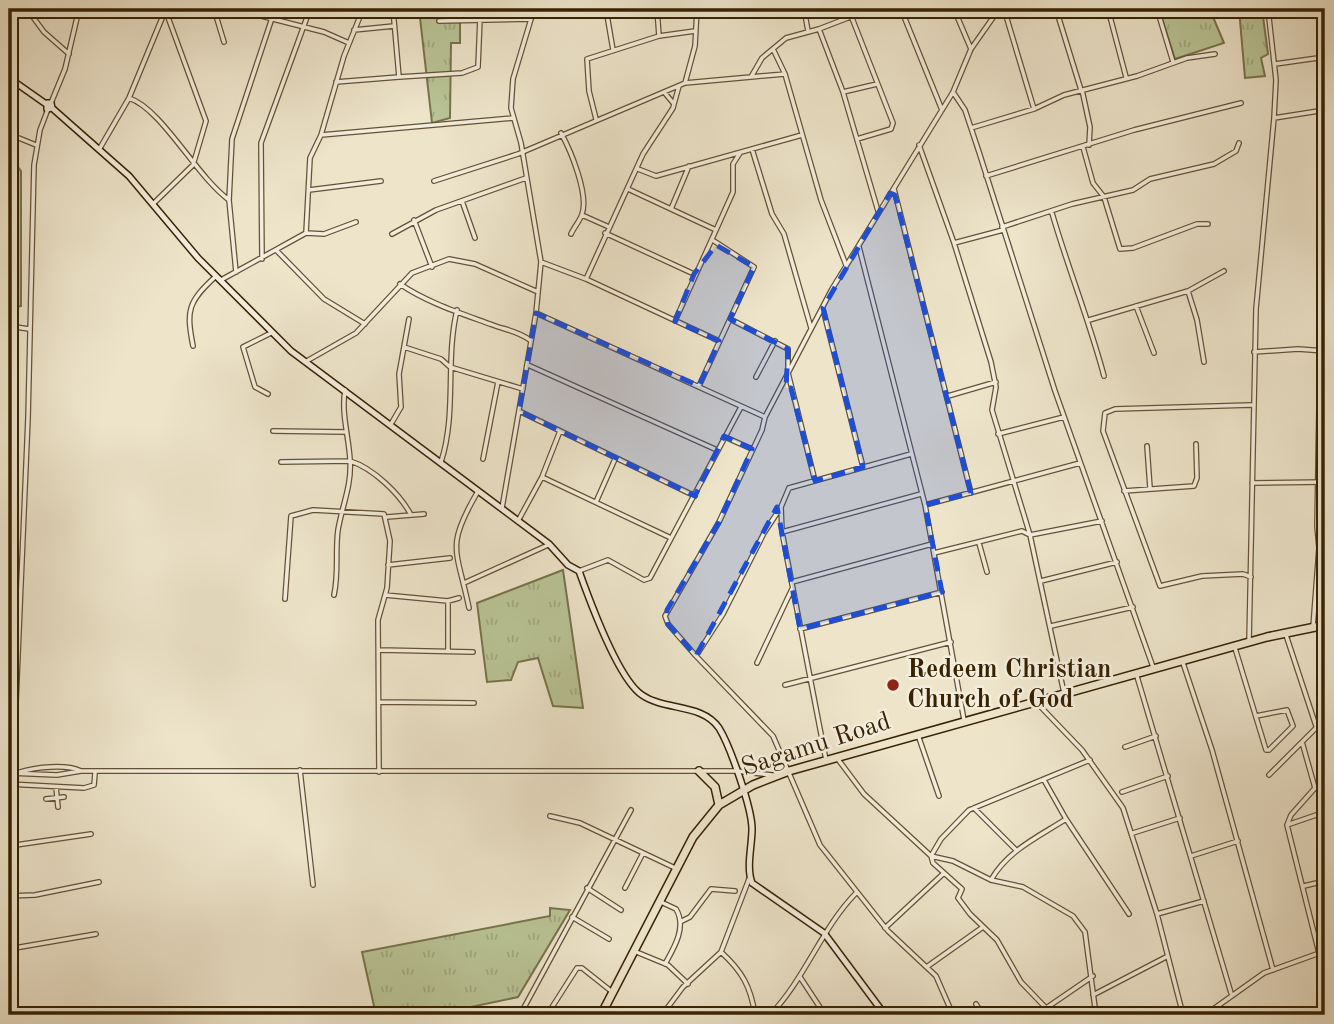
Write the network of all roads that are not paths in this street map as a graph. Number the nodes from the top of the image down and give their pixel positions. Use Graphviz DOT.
graph roads {
  1 [pos="27,9"];
  2 [pos="79,9"];
  3 [pos="214,9"];
  4 [pos="234,9"];
  5 [pos="310,9"];
  6 [pos="363,9"];
  7 [pos="393,9"];
  8 [pos="534,9"];
  9 [pos="606,9"];
  10 [pos="657,9"];
  11 [pos="713,9"];
  12 [pos="804,9"];
  13 [pos="871,9"];
  14 [pos="901,9"];
  15 [pos="954,9"];
  16 [pos="1001,9"];
  17 [pos="1056,9"];
  18 [pos="1108,9"];
  19 [pos="1157,9"];
  20 [pos="1268,9"];
  21 [pos="1277,9"];
  22 [pos="165,10"];
  23 [pos="697,11"];
  24 [pos="272,18"];
  25 [pos="480,18"];
  26 [pos="852,18"];
  27 [pos="530,19"];
  28 [pos="439,21"];
  29 [pos="394,26"];
  30 [pos="304,27"];
  31 [pos="821,28"];
  32 [pos="354,30"];
  33 [pos="808,30"];
  34 [pos="695,31"];
  35 [pos="659,36"];
  36 [pos="224,42"];
  37 [pos="349,43"];
  38 [pos="773,49"];
  39 [pos="971,49"];
  40 [pos="613,50"];
  41 [pos="69,54"];
  42 [pos="1215,54"];
  43 [pos="1325,57"];
  44 [pos="1173,62"];
  45 [pos="1275,64"];
  46 [pos="785,74"];
  47 [pos="399,77"];
  48 [pos="751,77"];
  49 [pos="1126,77"];
  50 [pos="9,78"];
  51 [pos="336,82"];
  52 [pos="685,83"];
  53 [pos="877,84"];
  54 [pos="678,86"];
  55 [pos="1090,88"];
  56 [pos="1081,90"];
  57 [pos="664,92"];
  58 [pos="843,92"];
  59 [pos="953,92"];
  60 [pos="129,99"];
  61 [pos="1085,101"];
  62 [pos="937,103"];
  63 [pos="946,103"];
  64 [pos="1241,103"];
  65 [pos="674,104"];
  66 [pos="49,106"];
  67 [pos="1034,109"];
  68 [pos="942,110"];
  69 [pos="1325,110"];
  70 [pos="513,118"];
  71 [pos="1274,118"];
  72 [pos="596,119"];
  73 [pos="971,128"];
  74 [pos="561,133"];
  75 [pos="9,134"];
  76 [pos="321,135"];
  77 [pos="802,135"];
  78 [pos="857,139"];
  79 [pos="1239,143"];
  80 [pos="36,145"];
  81 [pos="919,145"];
  82 [pos="1089,145"];
  83 [pos="1083,147"];
  84 [pos="100,148"];
  85 [pos="752,149"];
  86 [pos="522,151"];
  87 [pos="740,153"];
  88 [pos="722,159"];
  89 [pos="733,164"];
  90 [pos="193,165"];
  91 [pos="689,166"];
  92 [pos="638,169"];
  93 [pos="680,169"];
  94 [pos="685,174"];
  95 [pos="986,176"];
  96 [pos="526,178"];
  97 [pos="381,181"];
  98 [pos="434,181"];
  99 [pos="628,188"];
  100 [pos="309,190"];
  101 [pos="1097,190"];
  102 [pos="893,194"];
  103 [pos="1104,197"];
  104 [pos="1095,199"];
  105 [pos="229,200"];
  106 [pos="462,201"];
  107 [pos="876,204"];
  108 [pos="882,204"];
  109 [pos="152,205"];
  110 [pos="671,209"];
  111 [pos="878,211"];
  112 [pos="1052,213"];
  113 [pos="582,215"];
  114 [pos="414,220"];
  115 [pos="356,222"];
  116 [pos="1208,224"];
  117 [pos="610,227"];
  118 [pos="1002,228"];
  119 [pos="716,230"];
  120 [pos="306,233"];
  121 [pos="605,233"];
  122 [pos="393,234"];
  123 [pos="571,234"];
  124 [pos="475,238"];
  125 [pos="954,243"];
  126 [pos="713,244"];
  127 [pos="859,247"];
  128 [pos="278,251"];
  129 [pos="262,259"];
  130 [pos="541,262"];
  131 [pos="846,265"];
  132 [pos="432,267"];
  133 [pos="1224,271"];
  134 [pos="236,272"];
  135 [pos="694,274"];
  136 [pos="217,279"];
  137 [pos="586,279"];
  138 [pos="400,284"];
  139 [pos="1188,291"];
  140 [pos="538,292"];
  141 [pos="1136,305"];
  142 [pos="457,310"];
  143 [pos="536,313"];
  144 [pos="822,315"];
  145 [pos="408,319"];
  146 [pos="730,319"];
  147 [pos="1089,320"];
  148 [pos="676,321"];
  149 [pos="365,324"];
  150 [pos="9,326"];
  151 [pos="29,329"];
  152 [pos="811,330"];
  153 [pos="271,332"];
  154 [pos="530,340"];
  155 [pos="719,341"];
  156 [pos="775,341"];
  157 [pos="193,346"];
  158 [pos="404,347"];
  159 [pos="1322,350"];
  160 [pos="1254,352"];
  161 [pos="1154,353"];
  162 [pos="306,362"];
  163 [pos="1204,362"];
  164 [pos="527,364"];
  165 [pos="450,367"];
  166 [pos="788,373"];
  167 [pos="1104,376"];
  168 [pos="756,377"];
  169 [pos="499,381"];
  170 [pos="996,382"];
  171 [pos="699,386"];
  172 [pos="523,388"];
  173 [pos="780,388"];
  174 [pos="791,388"];
  175 [pos="345,390"];
  176 [pos="268,394"];
  177 [pos="947,396"];
  178 [pos="1252,405"];
  179 [pos="741,407"];
  180 [pos="519,411"];
  181 [pos="765,417"];
  182 [pos="1064,417"];
  183 [pos="391,424"];
  184 [pos="273,431"];
  185 [pos="560,431"];
  186 [pos="346,432"];
  187 [pos="998,434"];
  188 [pos="724,436"];
  189 [pos="1196,444"];
  190 [pos="1147,446"];
  191 [pos="751,449"];
  192 [pos="717,450"];
  193 [pos="911,454"];
  194 [pos="483,459"];
  195 [pos="615,459"];
  196 [pos="350,461"];
  197 [pos="281,462"];
  198 [pos="1080,463"];
  199 [pos="440,464"];
  200 [pos="863,467"];
  201 [pos="542,477"];
  202 [pos="815,481"];
  203 [pos="1013,481"];
  204 [pos="1318,482"];
  205 [pos="1325,482"];
  206 [pos="1252,483"];
  207 [pos="1150,488"];
  208 [pos="1124,491"];
  209 [pos="477,493"];
  210 [pos="971,493"];
  211 [pos="922,494"];
  212 [pos="695,496"];
  213 [pos="596,502"];
  214 [pos="925,505"];
  215 [pos="781,507"];
  216 [pos="501,510"];
  217 [pos="344,511"];
  218 [pos="424,514"];
  219 [pos="411,515"];
  220 [pos="387,517"];
  221 [pos="1102,521"];
  222 [pos="518,522"];
  223 [pos="782,532"];
  224 [pos="1030,536"];
  225 [pos="671,538"];
  226 [pos="979,543"];
  227 [pos="549,544"];
  228 [pos="932,544"];
  229 [pos="934,553"];
  230 [pos="450,558"];
  231 [pos="1117,562"];
  232 [pos="388,565"];
  233 [pos="1251,569"];
  234 [pos="579,571"];
  235 [pos="987,572"];
  236 [pos="1243,574"];
  237 [pos="1251,577"];
  238 [pos="1040,581"];
  239 [pos="792,582"];
  240 [pos="464,583"];
  241 [pos="792,589"];
  242 [pos="942,592"];
  243 [pos="334,594"];
  244 [pos="385,595"];
  245 [pos="459,598"];
  246 [pos="285,599"];
  247 [pos="448,601"];
  248 [pos="1133,607"];
  249 [pos="469,608"];
  250 [pos="1325,625"];
  251 [pos="1051,626"];
  252 [pos="1313,627"];
  253 [pos="800,629"];
  254 [pos="1285,633"];
  255 [pos="950,642"];
  256 [pos="1249,642"];
  257 [pos="1234,646"];
  258 [pos="379,650"];
  259 [pos="448,650"];
  260 [pos="472,652"];
  261 [pos="696,656"];
  262 [pos="1182,660"];
  263 [pos="757,663"];
  264 [pos="1154,669"];
  265 [pos="1136,673"];
  266 [pos="810,680"];
  267 [pos="785,685"];
  268 [pos="1064,693"];
  269 [pos="1035,701"];
  270 [pos="379,702"];
  271 [pos="474,703"];
  272 [pos="1256,716"];
  273 [pos="1325,719"];
  274 [pos="964,722"];
  275 [pos="1316,726"];
  276 [pos="919,735"];
  277 [pos="1156,736"];
  278 [pos="1302,743"];
  279 [pos="1125,747"];
  280 [pos="836,757"];
  281 [pos="826,760"];
  282 [pos="1090,760"];
  283 [pos="300,770"];
  284 [pos="699,771"];
  285 [pos="736,771"];
  286 [pos="789,771"];
  287 [pos="379,772"];
  288 [pos="13,773"];
  289 [pos="95,773"];
  290 [pos="777,775"];
  291 [pos="1269,775"];
  292 [pos="1168,776"];
  293 [pos="1044,780"];
  294 [pos="9,784"];
  295 [pos="56,787"];
  296 [pos="742,790"];
  297 [pos="1122,792"];
  298 [pos="939,796"];
  299 [pos="64,797"];
  300 [pos="57,798"];
  301 [pos="46,799"];
  302 [pos="719,805"];
  303 [pos="58,807"];
  304 [pos="974,808"];
  305 [pos="631,810"];
  306 [pos="1325,812"];
  307 [pos="550,816"];
  308 [pos="1180,818"];
  309 [pos="1066,819"];
  310 [pos="1287,825"];
  311 [pos="1133,833"];
  312 [pos="92,834"];
  313 [pos="613,841"];
  314 [pos="1238,841"];
  315 [pos="9,846"];
  316 [pos="1016,850"];
  317 [pos="643,853"];
  318 [pos="931,856"];
  319 [pos="1191,856"];
  320 [pos="677,869"];
  321 [pos="944,873"];
  322 [pos="750,877"];
  323 [pos="991,880"];
  324 [pos="1325,881"];
  325 [pos="99,882"];
  326 [pos="313,885"];
  327 [pos="1304,886"];
  328 [pos="587,888"];
  329 [pos="625,888"];
  330 [pos="735,891"];
  331 [pos="856,893"];
  332 [pos="9,896"];
  333 [pos="1204,901"];
  334 [pos="661,902"];
  335 [pos="621,909"];
  336 [pos="1129,914"];
  337 [pos="1157,914"];
  338 [pos="572,917"];
  339 [pos="680,922"];
  340 [pos="983,926"];
  341 [pos="885,928"];
  342 [pos="824,933"];
  343 [pos="96,934"];
  344 [pos="609,939"];
  345 [pos="9,949"];
  346 [pos="635,951"];
  347 [pos="1325,951"];
  348 [pos="721,952"];
  349 [pos="1319,953"];
  350 [pos="1167,956"];
  351 [pos="665,964"];
  352 [pos="928,966"];
  353 [pos="1273,970"];
  354 [pos="1093,976"];
  355 [pos="800,977"];
  356 [pos="688,984"];
  357 [pos="613,992"];
  358 [pos="1231,993"];
  359 [pos="1093,995"];
  360 [pos="976,1004"];
  361 [pos="1046,1007"];
  362 [pos="520,1015"];
  363 [pos="547,1015"];
  364 [pos="601,1015"];
  365 [pos="662,1015"];
  366 [pos="755,1015"];
  367 [pos="769,1015"];
  368 [pos="825,1015"];
  369 [pos="886,1015"];
  370 [pos="953,1015"];
  371 [pos="983,1015"];
  372 [pos="1036,1015"];
  373 [pos="1096,1015"];
  374 [pos="1183,1015"];
  375 [pos="1205,1015"];
  1 -- 41 [label="street"];
  2 -- 41 [label="street"];
  3 -- 36 [label="street"];
  4 -- 24 [label="street"];
  5 -- 30 [label="street"];
  6 -- 32 [label="street"];
  7 -- 29 [label="street"];
  8 -- 27 [label="street"];
  9 -- 40 [label="street"];
  10 -- 35 [label="street"];
  11 -- 23 [label="street"];
  12 -- 33 [label="street"];
  13 -- 26 [label="street"];
  14 -- 62 [label="street"];
  15 -- 39 [label="street"];
  16 -- 39 [label="street"];
  16 -- 67 [label="street"];
  17 -- 56 [label="street"];
  18 -- 49 [label="street"];
  19 -- 44 [label="street"];
  20 -- 21 [label="street"];
  20 -- 45 [label="street"];
  22 -- 60 [label="street"];
  22 -- 90 [label="street"];
  23 -- 34 [label="street"];
  24 -- 30 [label="street"];
  24 -- 105 [label="street"];
  25 -- 27 [label="street"];
  25 -- 28 [label="street"];
  25 -- 47 [label="street"];
  26 -- 31 [label="street"];
  26 -- 53 [label="street"];
  27 -- 70 [label="street"];
  29 -- 32 [label="street"];
  29 -- 47 [label="street"];
  30 -- 37 [label="street"];
  30 -- 129 [label="street"];
  31 -- 33 [label="street"];
  31 -- 58 [label="street"];
  32 -- 37 [label="street"];
  33 -- 38 [label="street"];
  34 -- 35 [label="street"];
  34 -- 52 [label="street"];
  35 -- 40 [label="street"];
  37 -- 51 [label="street"];
  38 -- 46 [label="street"];
  38 -- 48 [label="street"];
  39 -- 59 [label="street"];
  40 -- 72 [label="street"];
  41 -- 66 [label="street"];
  42 -- 44 [label="street"];
  43 -- 45 [label="street"];
  44 -- 49 [label="street"];
  45 -- 71 [label="street"];
  46 -- 48 [label="street"];
  46 -- 77 [label="street"];
  47 -- 51 [label="street"];
  48 -- 52 [label="street"];
  49 -- 55 [label="street"];
  50 -- 66 [label="street"];
  51 -- 76 [label="street"];
  52 -- 54 [label="street"];
  53 -- 58 [label="street"];
  53 -- 78 [label="street"];
  54 -- 57 [label="street"];
  54 -- 65 [label="street"];
  55 -- 56 [label="street"];
  55 -- 61 [label="street"];
  56 -- 61 [label="street"];
  56 -- 67 [label="street"];
  57 -- 65 [label="street"];
  57 -- 72 [label="street"];
  58 -- 78 [label="street"];
  59 -- 63 [label="street"];
  59 -- 73 [label="street"];
  60 -- 84 [label="street"];
  60 -- 90 [label="street"];
  61 -- 82 [label="street"];
  62 -- 63 [label="street"];
  62 -- 68 [label="street"];
  63 -- 68 [label="street"];
  64 -- 82 [label="street"];
  65 -- 92 [label="street"];
  66 -- 80 [label="street"];
  66 -- 84 [label="street"];
  67 -- 73 [label="street"];
  68 -- 81 [label="street"];
  69 -- 71 [label="street"];
  70 -- 76 [label="street"];
  70 -- 86 [label="street"];
  71 -- 160 [label="street"];
  72 -- 74 [label="street"];
  73 -- 95 [label="street"];
  74 -- 86 [label="street"];
  74 -- 113 [label="street"];
  75 -- 80 [label="street"];
  76 -- 100 [label="street"];
  77 -- 85 [label="street"];
  77 -- 131 [label="street"];
  78 -- 107 [label="street"];
  79 -- 103 [label="street"];
  80 -- 151 [label="street"];
  81 -- 102 [label="street"];
  81 -- 125 [label="street"];
  82 -- 83 [label="street"];
  83 -- 95 [label="street"];
  83 -- 101 [label="street"];
  84 -- 109 [label="street"];
  85 -- 87 [label="street"];
  85 -- 152 [label="street"];
  86 -- 96 [label="street"];
  86 -- 98 [label="street"];
  87 -- 88 [label="street"];
  87 -- 89 [label="street"];
  88 -- 89 [label="street"];
  88 -- 91 [label="street"];
  89 -- 119 [label="street"];
  90 -- 105 [label="street"];
  90 -- 109 [label="street"];
  91 -- 93 [label="street"];
  91 -- 94 [label="street"];
  92 -- 93 [label="street"];
  92 -- 99 [label="street"];
  93 -- 94 [label="street"];
  94 -- 110 [label="street"];
  95 -- 118 [label="street"];
  96 -- 106 [label="street"];
  96 -- 130 [label="street"];
  97 -- 100 [label="street"];
  99 -- 110 [label="street"];
  99 -- 117 [label="street"];
  100 -- 120 [label="street"];
  101 -- 103 [label="street"];
  101 -- 104 [label="street"];
  102 -- 108 [label="street"];
  102 -- 177 [label="street"];
  103 -- 104 [label="street"];
  103 -- 116 [label="street"];
  104 -- 112 [label="street"];
  105 -- 134 [label="street"];
  106 -- 114 [label="street"];
  106 -- 124 [label="street"];
  107 -- 108 [label="street"];
  107 -- 111 [label="street"];
  108 -- 111 [label="street"];
  109 -- 136 [label="street"];
  110 -- 119 [label="street"];
  111 -- 127 [label="street"];
  112 -- 118 [label="street"];
  112 -- 147 [label="street"];
  113 -- 117 [label="street"];
  113 -- 123 [label="street"];
  114 -- 122 [label="street"];
  114 -- 132 [label="street"];
  115 -- 120 [label="street"];
  117 -- 121 [label="street"];
  118 -- 125 [label="street"];
  118 -- 182 [label="street"];
  119 -- 126 [label="street"];
  120 -- 128 [label="street"];
  121 -- 135 [label="street"];
  121 -- 137 [label="street"];
  125 -- 170 [label="street"];
  126 -- 135 [label="street"];
  126 -- 146 [label="street"];
  127 -- 131 [label="street"];
  127 -- 193 [label="street"];
  128 -- 129 [label="street"];
  128 -- 149 [label="street"];
  129 -- 134 [label="street"];
  130 -- 137 [label="street"];
  130 -- 140 [label="street"];
  131 -- 144 [label="street"];
  132 -- 138 [label="street"];
  132 -- 140 [label="street"];
  133 -- 139 [label="street"];
  134 -- 136 [label="street"];
  135 -- 148 [label="street"];
  136 -- 153 [label="street"];
  136 -- 157 [label="street"];
  137 -- 148 [label="street"];
  138 -- 142 [label="street"];
  138 -- 149 [label="street"];
  139 -- 141 [label="street"];
  139 -- 163 [label="street"];
  140 -- 143 [label="street"];
  141 -- 147 [label="street"];
  141 -- 161 [label="street"];
  142 -- 154 [label="street"];
  142 -- 165 [label="street"];
  143 -- 154 [label="street"];
  143 -- 171 [label="street"];
  144 -- 152 [label="street"];
  144 -- 200 [label="street"];
  145 -- 158 [label="street"];
  146 -- 155 [label="street"];
  146 -- 156 [label="street"];
  147 -- 167 [label="street"];
  148 -- 155 [label="street"];
  149 -- 162 [label="street"];
  150 -- 151 [label="street"];
  151 -- 288 [label="street"];
  152 -- 166 [label="street"];
  153 -- 162 [label="street"];
  153 -- 176 [label="street"];
  154 -- 164 [label="street"];
  155 -- 171 [label="street"];
  156 -- 166 [label="street"];
  156 -- 168 [label="street"];
  158 -- 165 [label="street"];
  158 -- 183 [label="street"];
  159 -- 160 [label="street"];
  159 -- 204 [label="street"];
  160 -- 178 [label="street"];
  162 -- 175 [label="street"];
  164 -- 172 [label="street"];
  164 -- 192 [label="street"];
  165 -- 169 [label="street"];
  165 -- 199 [label="street"];
  166 -- 173 [label="street"];
  166 -- 174 [label="street"];
  169 -- 172 [label="street"];
  169 -- 194 [label="street"];
  170 -- 177 [label="street"];
  170 -- 187 [label="street"];
  171 -- 179 [label="street"];
  172 -- 180 [label="street"];
  173 -- 174 [label="street"];
  173 -- 181 [label="street"];
  174 -- 202 [label="street"];
  175 -- 183 [label="street"];
  175 -- 186 [label="street"];
  177 -- 210 [label="street"];
  178 -- 206 [label="street"];
  178 -- 208 [label="street"];
  179 -- 181 [label="street"];
  179 -- 188 [label="street"];
  180 -- 185 [label="street"];
  180 -- 216 [label="street"];
  181 -- 191 [label="street"];
  182 -- 187 [label="street"];
  182 -- 198 [label="street"];
  183 -- 199 [label="street"];
  184 -- 186 [label="street"];
  185 -- 195 [label="street"];
  185 -- 201 [label="street"];
  186 -- 196 [label="street"];
  187 -- 203 [label="street"];
  188 -- 191 [label="street"];
  188 -- 192 [label="street"];
  189 -- 207 [label="street"];
  190 -- 207 [label="street"];
  191 -- 261 [label="street"];
  192 -- 212 [label="street"];
  193 -- 200 [label="street"];
  193 -- 211 [label="street"];
  195 -- 212 [label="street"];
  195 -- 213 [label="street"];
  196 -- 197 [label="street"];
  196 -- 217 [label="street"];
  196 -- 219 [label="street"];
  198 -- 203 [label="street"];
  198 -- 221 [label="street"];
  199 -- 209 [label="street"];
  200 -- 202 [label="street"];
  201 -- 213 [label="street"];
  201 -- 222 [label="street"];
  202 -- 215 [label="street"];
  203 -- 210 [label="street"];
  203 -- 224 [label="street"];
  204 -- 205 [label="street"];
  204 -- 206 [label="street"];
  204 -- 252 [label="street"];
  206 -- 233 [label="street"];
  207 -- 208 [label="street"];
  208 -- 236 [label="street"];
  209 -- 216 [label="street"];
  209 -- 240 [label="street"];
  210 -- 214 [label="street"];
  211 -- 214 [label="street"];
  211 -- 223 [label="street"];
  212 -- 225 [label="street"];
  213 -- 225 [label="street"];
  214 -- 228 [label="street"];
  215 -- 223 [label="street"];
  215 -- 261 [label="street"];
  216 -- 222 [label="street"];
  217 -- 220 [label="street"];
  217 -- 243 [label="street"];
  217 -- 246 [label="street"];
  218 -- 219 [label="street"];
  219 -- 220 [label="street"];
  220 -- 232 [label="street"];
  221 -- 224 [label="street"];
  221 -- 231 [label="street"];
  222 -- 227 [label="street"];
  223 -- 239 [label="street"];
  224 -- 226 [label="street"];
  224 -- 238 [label="street"];
  225 -- 234 [label="street"];
  226 -- 229 [label="street"];
  226 -- 235 [label="street"];
  227 -- 234 [label="street"];
  227 -- 240 [label="street"];
  228 -- 229 [label="street"];
  228 -- 239 [label="street"];
  229 -- 242 [label="street"];
  230 -- 232 [label="street"];
  231 -- 238 [label="street"];
  231 -- 248 [label="street"];
  232 -- 244 [label="street"];
  233 -- 236 [label="street"];
  233 -- 237 [label="street"];
  234 -- 285 [label="street"];
  236 -- 237 [label="street"];
  237 -- 256 [label="street"];
  238 -- 251 [label="street"];
  239 -- 241 [label="street"];
  240 -- 249 [label="street"];
  241 -- 253 [label="street"];
  241 -- 263 [label="street"];
  242 -- 253 [label="street"];
  242 -- 255 [label="street"];
  244 -- 247 [label="street"];
  244 -- 258 [label="street"];
  245 -- 247 [label="street"];
  247 -- 259 [label="street"];
  248 -- 251 [label="street"];
  248 -- 264 [label="street"];
  250 -- 252 [label="highway, Sagamu Road"];
  251 -- 268 [label="street"];
  252 -- 254 [label="highway, Sagamu Road"];
  253 -- 266 [label="street"];
  254 -- 256 [label="highway, Sagamu Road"];
  254 -- 275 [label="street"];
  255 -- 266 [label="street"];
  255 -- 274 [label="street"];
  256 -- 257 [label="highway, Sagamu Road"];
  257 -- 262 [label="highway, Sagamu Road"];
  257 -- 272 [label="street"];
  258 -- 259 [label="street"];
  258 -- 270 [label="street"];
  259 -- 260 [label="street"];
  261 -- 286 [label="street"];
  262 -- 264 [label="highway, Sagamu Road"];
  262 -- 314 [label="street"];
  264 -- 265 [label="highway, Sagamu Road"];
  265 -- 268 [label="highway, Sagamu Road"];
  265 -- 277 [label="street"];
  266 -- 267 [label="street"];
  266 -- 281 [label="street"];
  268 -- 269 [label="highway, Sagamu Road"];
  269 -- 274 [label="highway, Sagamu Road"];
  269 -- 282 [label="street"];
  270 -- 271 [label="street"];
  270 -- 287 [label="street"];
  272 -- 272 [label="street"];
  273 -- 275 [label="street"];
  274 -- 276 [label="highway, Sagamu Road"];
  275 -- 278 [label="street"];
  276 -- 280 [label="highway, Sagamu Road"];
  276 -- 298 [label="street"];
  277 -- 279 [label="street"];
  277 -- 292 [label="street"];
  278 -- 291 [label="street"];
  278 -- 310 [label="street"];
  280 -- 281 [label="highway, Sagamu Road"];
  280 -- 318 [label="street"];
  281 -- 286 [label="highway, Sagamu Road"];
  282 -- 293 [label="street"];
  282 -- 311 [label="street"];
  283 -- 287 [label="street"];
  283 -- 289 [label="street"];
  283 -- 326 [label="street"];
  284 -- 285 [label="street"];
  284 -- 287 [label="street"];
  284 -- 302 [label="highway"];
  285 -- 290 [label="street"];
  285 -- 296 [label="street"];
  286 -- 290 [label="highway, Sagamu Road"];
  286 -- 331 [label="street"];
  288 -- 289 [label="street"];
  289 -- 295 [label="street"];
  290 -- 296 [label="highway, Sagamu Road"];
  292 -- 297 [label="street"];
  292 -- 308 [label="street"];
  293 -- 304 [label="street"];
  293 -- 309 [label="street"];
  294 -- 295 [label="street"];
  295 -- 300 [label="street"];
  296 -- 302 [label="highway, Sagamu Road"];
  296 -- 322 [label="street"];
  299 -- 300 [label="street"];
  300 -- 301 [label="street"];
  300 -- 303 [label="street"];
  302 -- 320 [label="highway, Sagamu Road"];
  304 -- 316 [label="street"];
  304 -- 318 [label="street"];
  305 -- 313 [label="street"];
  306 -- 310 [label="street"];
  307 -- 313 [label="street"];
  308 -- 311 [label="street"];
  308 -- 319 [label="street"];
  309 -- 316 [label="street"];
  309 -- 336 [label="street"];
  310 -- 327 [label="street"];
  311 -- 337 [label="street"];
  312 -- 315 [label="street"];
  313 -- 317 [label="street"];
  313 -- 328 [label="street"];
  314 -- 319 [label="street"];
  314 -- 353 [label="street"];
  316 -- 323 [label="street"];
  317 -- 320 [label="street"];
  317 -- 329 [label="street"];
  318 -- 321 [label="street"];
  318 -- 323 [label="street"];
  319 -- 333 [label="street"];
  320 -- 334 [label="highway, Sagamu Road"];
  321 -- 340 [label="street"];
  321 -- 341 [label="street"];
  322 -- 342 [label="street"];
  322 -- 348 [label="street"];
  323 -- 354 [label="street"];
  324 -- 327 [label="street"];
  325 -- 332 [label="street"];
  327 -- 349 [label="street"];
  328 -- 335 [label="street"];
  328 -- 338 [label="street"];
  330 -- 339 [label="street"];
  331 -- 341 [label="street"];
  331 -- 342 [label="street"];
  333 -- 337 [label="street"];
  333 -- 358 [label="street"];
  334 -- 339 [label="street"];
  334 -- 346 [label="highway, Sagamu Road"];
  337 -- 350 [label="street"];
  338 -- 344 [label="street"];
  338 -- 362 [label="street"];
  339 -- 351 [label="street"];
  340 -- 352 [label="street"];
  340 -- 361 [label="street"];
  341 -- 352 [label="street"];
  342 -- 355 [label="street"];
  342 -- 369 [label="street"];
  343 -- 345 [label="street"];
  346 -- 351 [label="street"];
  346 -- 357 [label="highway, Sagamu Road"];
  347 -- 349 [label="street"];
  348 -- 356 [label="street"];
  348 -- 366 [label="street"];
  349 -- 353 [label="street"];
  350 -- 359 [label="street"];
  350 -- 374 [label="street"];
  351 -- 356 [label="street"];
  352 -- 370 [label="street"];
  353 -- 358 [label="street"];
  354 -- 359 [label="street"];
  354 -- 361 [label="street"];
  355 -- 367 [label="street"];
  355 -- 368 [label="street"];
  356 -- 365 [label="street"];
  357 -- 363 [label="street"];
  357 -- 364 [label="highway, Sagamu Road"];
  358 -- 375 [label="street"];
  359 -- 373 [label="street"];
  360 -- 371 [label="street"];
  361 -- 372 [label="street"];
}
